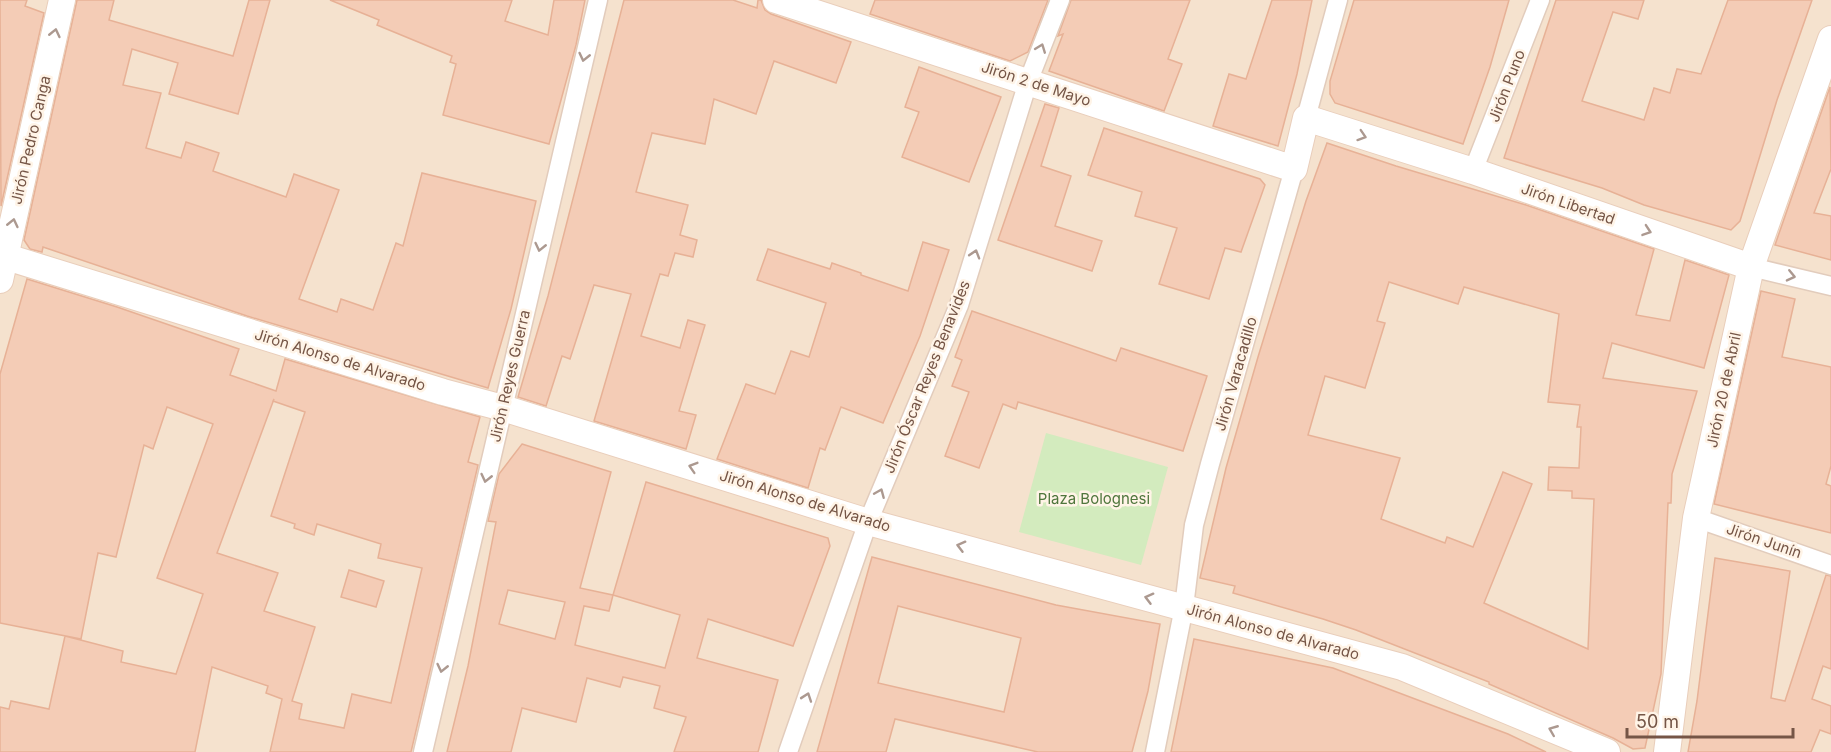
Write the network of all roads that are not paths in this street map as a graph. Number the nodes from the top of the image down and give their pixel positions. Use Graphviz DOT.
graph roads {
  1 [pos="62,0"];
  2 [pos="598,0"];
  3 [pos="777,0"];
  4 [pos="1060,0"];
  5 [pos="1338,0"];
  6 [pos="1540,0"];
  7 [pos="1831,39"];
  8 [pos="1028,82"];
  9 [pos="1306,118"];
  10 [pos="1294,169"];
  11 [pos="1473,171"];
  12 [pos="2,264"];
  13 [pos="1751,267"];
  14 [pos="1831,286"];
  15 [pos="502,408"];
  16 [pos="1696,518"];
  17 [pos="868,522"];
  18 [pos="1831,565"];
  19 [pos="1184,607"];
  20 [pos="423,752"];
  21 [pos="788,752"];
  22 [pos="1155,752"];
  23 [pos="1607,752"];
  24 [pos="1667,752"];
  12 -- 1 [label="street, Jirón Pedro Canga, one-way"];
  2 -- 15 [label="street, Jirón Reyes Guerra, one-way"];
  3 -- 8 [label="street, Jirón 2 de Mayo"];
  8 -- 4 [label="street, Jirón Óscar Reyes Benavides, one-way"];
  5 -- 9 [label="street, Jirón Varacadillo"];
  6 -- 11 [label="street, Jirón Puno"];
  7 -- 13 [label="street, Jirón 20 de Abril"];
  8 -- 10 [label="street, Jirón 2 de Mayo"];
  17 -- 8 [label="street, Jirón Óscar Reyes Benavides, one-way"];
  9 -- 10 [label="street, Jirón Varacadillo"];
  9 -- 11 [label="street, Jirón Libertad, one-way"];
  10 -- 19 [label="street, Jirón Varacadillo"];
  11 -- 13 [label="street, Jirón Libertad, one-way"];
  12 -- 15 [label="street, Jirón Alonso de Alvarado"];
  13 -- 14 [label="street, Jirón Libertad, one-way"];
  13 -- 16 [label="street, Jirón 20 de Abril"];
  17 -- 15 [label="street, Jirón Alonso de Alvarado, one-way"];
  15 -- 20 [label="street, Jirón Reyes Guerra, one-way"];
  16 -- 18 [label="street, Jirón Junín"];
  16 -- 24 [label="street, Jirón 20 de Abril"];
  19 -- 17 [label="street, Jirón Alonso de Alvarado, one-way"];
  21 -- 17 [label="street, Jirón Óscar Reyes Benavides, one-way"];
  19 -- 22 [label="street, Jirón Varacadillo"];
  23 -- 19 [label="street, Jirón Alonso de Alvarado, one-way"];
}
